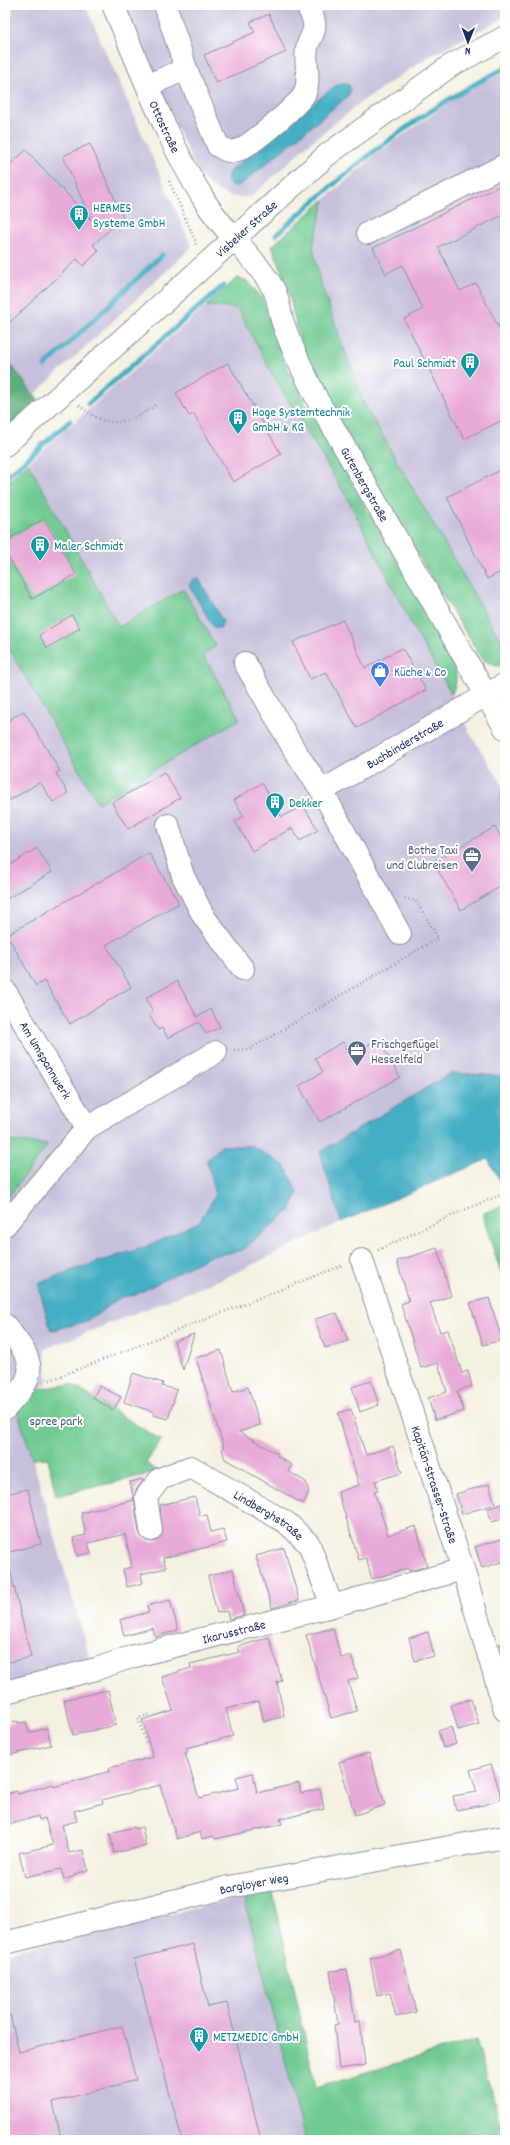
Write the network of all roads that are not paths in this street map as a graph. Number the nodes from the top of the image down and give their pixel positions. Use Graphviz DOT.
graph roads {
  1 [pos="113,5"];
  2 [pos="307,5"];
  3 [pos="168,6"];
  4 [pos="505,37"];
  5 [pos="186,69"];
  6 [pos="148,85"];
  7 [pos="505,165"];
  8 [pos="368,233"];
  9 [pos="232,238"];
  10 [pos="5,445"];
  11 [pos="245,663"];
  12 [pos="505,684"];
  13 [pos="486,694"];
  14 [pos="505,728"];
  15 [pos="322,791"];
  16 [pos="168,826"];
  17 [pos="400,934"];
  18 [pos="243,969"];
  19 [pos="5,991"];
  20 [pos="216,1052"];
  21 [pos="87,1128"];
  22 [pos="5,1225"];
  23 [pos="362,1260"];
  24 [pos="5,1325"];
  25 [pos="5,1409"];
  26 [pos="151,1530"];
  27 [pos="463,1569"];
  28 [pos="332,1606"];
  29 [pos="5,1692"];
  30 [pos="505,1710"];
  31 [pos="505,1836"];
  32 [pos="5,1943"];
  1 -- 6 [label="street, Ottostraße"];
  2 -- 5 [label="street"];
  3 -- 5 [label="street"];
  4 -- 9 [label="street, Visbeker Straße"];
  5 -- 6 [label="street"];
  6 -- 9 [label="street, Ottostraße"];
  7 -- 8 [label="street"];
  9 -- 10 [label="street, Visbeker Straße"];
  9 -- 13 [label="street, Gutenbergstraße"];
  11 -- 15 [label="street"];
  12 -- 13 [label="street, Buchbinderstraße"];
  13 -- 14 [label="street, Gutenbergstraße"];
  13 -- 15 [label="street, Buchbinderstraße"];
  15 -- 17 [label="street"];
  16 -- 18 [label="street"];
  19 -- 21 [label="street, Am Umspannwerk"];
  20 -- 21 [label="street"];
  21 -- 22 [label="street"];
  23 -- 27 [label="street, Kapitän-Strasser-Straße"];
  24 -- 25 [label="street"];
  26 -- 28 [label="street, Lindberghstraße"];
  27 -- 28 [label="street, Ikarusstraße"];
  27 -- 30 [label="street, Kapitän-Strasser-Straße"];
  28 -- 29 [label="street, Ikarusstraße"];
  31 -- 32 [label="street, Bargloyer Weg"];
}
